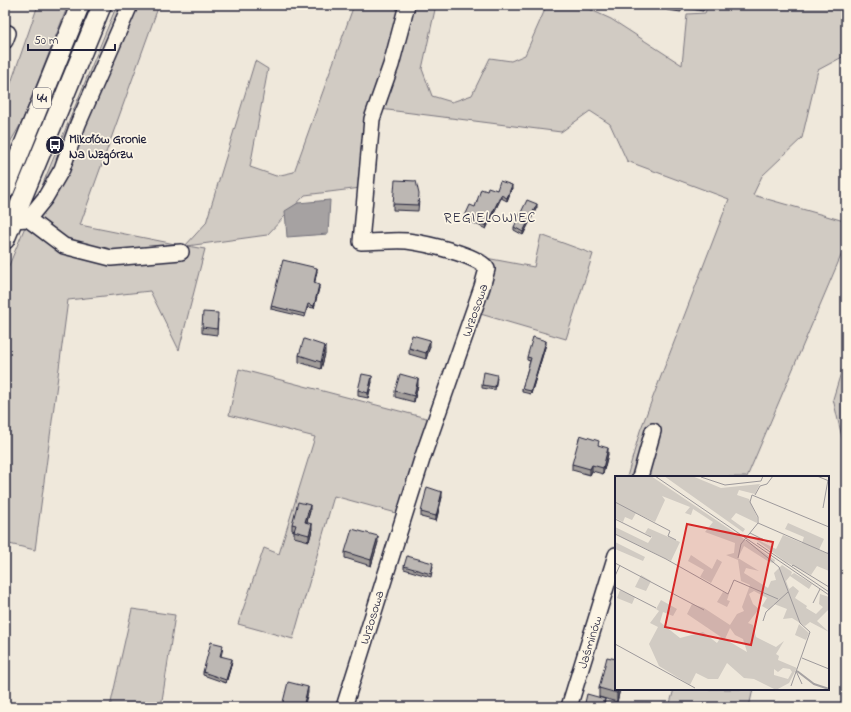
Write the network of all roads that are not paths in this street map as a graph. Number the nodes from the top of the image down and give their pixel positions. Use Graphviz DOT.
graph roads {
  1 [pos="80,5"];
  2 [pos="102,5"];
  3 [pos="130,5"];
  4 [pos="407,5"];
  5 [pos="5,190"];
  6 [pos="15,219"];
  7 [pos="5,240"];
  8 [pos="182,252"];
  9 [pos="653,431"];
  10 [pos="640,476"];
  11 [pos="615,558"];
  12 [pos="344,707"];
  13 [pos="569,707"];
  1 -- 5 [label="main road, 44"];
  2 -- 6 [label="main road, 44"];
  3 -- 6 [label="street"];
  4 -- 12 [label="street, Wrzosowa"];
  6 -- 7 [label="main road, 44"];
  6 -- 8 [label="street"];
  9 -- 10 [label="street"];
  11 -- 13 [label="street, Jaśminów"];
}
